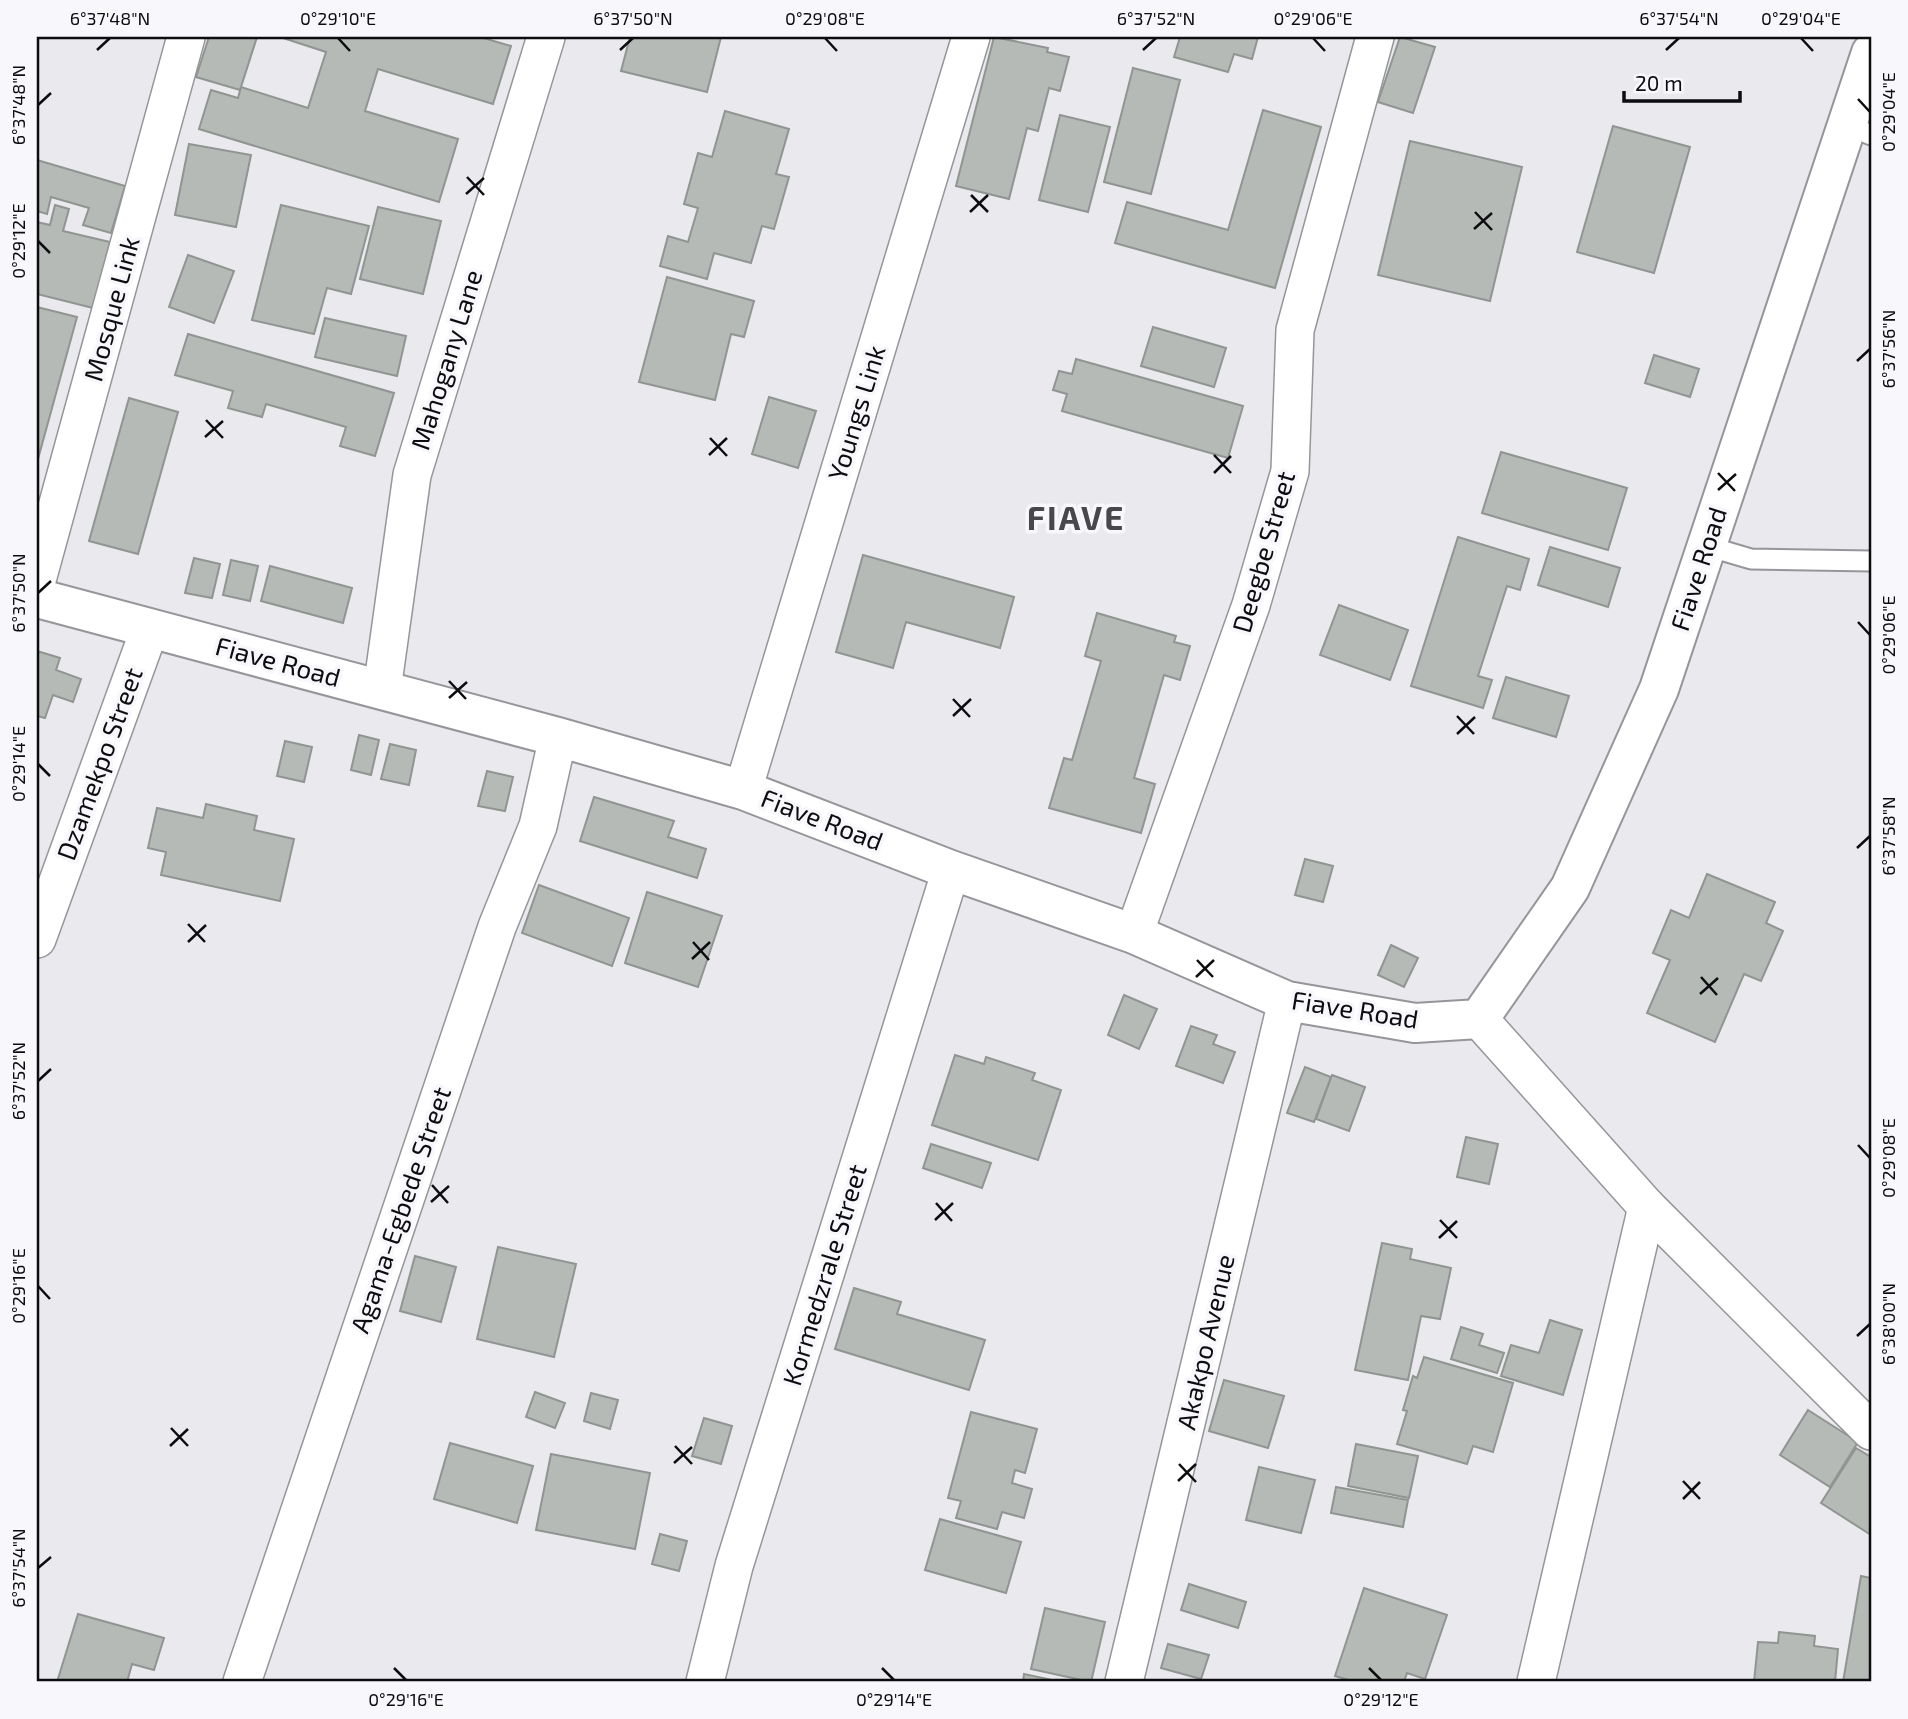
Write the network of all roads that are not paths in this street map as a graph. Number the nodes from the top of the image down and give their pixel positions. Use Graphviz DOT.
graph roads {
  1 [pos="186,37"];
  2 [pos="546,37"];
  3 [pos="971,37"];
  4 [pos="1375,37"];
  5 [pos="1871,53"];
  6 [pos="1859,130"];
  7 [pos="1707,546"];
  8 [pos="1871,562"];
  9 [pos="37,580"];
  10 [pos="37,598"];
  11 [pos="150,628"];
  12 [pos="382,690"];
  13 [pos="558,737"];
  14 [pos="743,790"];
  15 [pos="951,870"];
  16 [pos="1134,934"];
  17 [pos="37,939"];
  18 [pos="1287,1001"];
  19 [pos="1479,1019"];
  20 [pos="1647,1207"];
  21 [pos="1871,1431"];
  22 [pos="242,1682"];
  23 [pos="705,1682"];
  24 [pos="1124,1682"];
  25 [pos="1536,1682"];
  1 -- 9 [label="street, Mosque Link"];
  2 -- 12 [label="street, Mahogany Lane"];
  3 -- 14 [label="street, Youngs Link"];
  4 -- 16 [label="street, Deegbe Street"];
  5 -- 6 [label="street, Fiave Road"];
  6 -- 7 [label="street, Fiave Road"];
  7 -- 8 [label="lane"];
  7 -- 19 [label="street, Fiave Road"];
  10 -- 11 [label="street, Fiave Road"];
  11 -- 12 [label="street, Fiave Road"];
  11 -- 17 [label="street, Dzamekpo Street"];
  12 -- 13 [label="street, Fiave Road"];
  13 -- 14 [label="street, Fiave Road"];
  13 -- 22 [label="street, Agama-Egbede Street"];
  14 -- 15 [label="street, Fiave Road"];
  15 -- 16 [label="street, Fiave Road"];
  15 -- 23 [label="street, Kormedzrale Street"];
  16 -- 18 [label="street, Fiave Road"];
  18 -- 19 [label="street, Fiave Road"];
  18 -- 24 [label="street, Akakpo Avenue"];
  19 -- 20 [label="street"];
  20 -- 21 [label="street"];
  20 -- 25 [label="street"];
}
